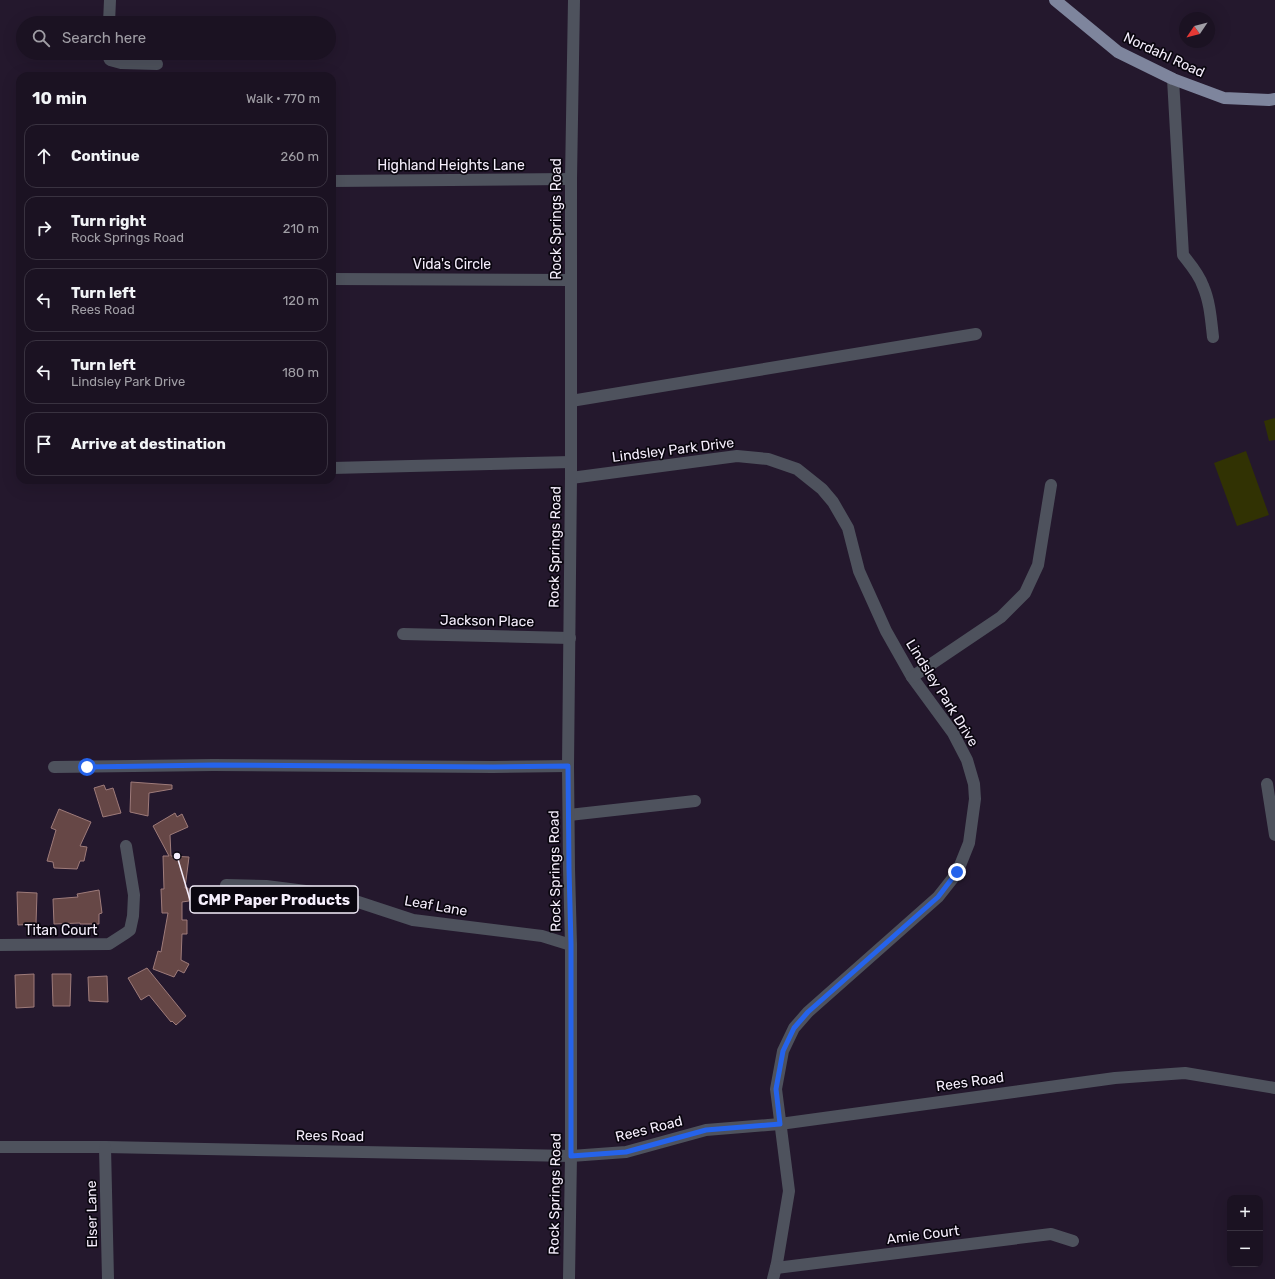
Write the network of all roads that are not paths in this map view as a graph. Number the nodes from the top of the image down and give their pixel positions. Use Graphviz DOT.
graph roads {
  1 [pos="110,0"];
  2 [pos="574,0"];
  3 [pos="1055,0"];
  4 [pos="109,16"];
  5 [pos="110,60"];
  6 [pos="157,64"];
  7 [pos="1173,79"];
  8 [pos="1275,99"];
  9 [pos="571,179"];
  10 [pos="336,181"];
  11 [pos="336,279"];
  12 [pos="571,280"];
  13 [pos="976,334"];
  14 [pos="1213,337"];
  15 [pos="571,401"];
  16 [pos="571,462"];
  17 [pos="336,468"];
  18 [pos="571,478"];
  19 [pos="1051,485"];
  20 [pos="403,634"];
  21 [pos="570,638"];
  22 [pos="912,677"];
  23 [pos="568,766"];
  24 [pos="54,767"];
  25 [pos="1267,784"];
  26 [pos="696,801"];
  27 [pos="569,814"];
  28 [pos="1275,835"];
  29 [pos="126,846"];
  30 [pos="226,885"];
  31 [pos="571,944"];
  32 [pos="0,945"];
  33 [pos="1275,1088"];
  34 [pos="780,1124"];
  35 [pos="0,1147"];
  36 [pos="105,1147"];
  37 [pos="571,1156"];
  38 [pos="1073,1241"];
  39 [pos="774,1274"];
  40 [pos="108,1279"];
  41 [pos="569,1279"];
  1 -- 4 [label="street"];
  2 -- 9 [label="street, Rock Springs Road"];
  3 -- 7 [label="main road, Nordahl Road"];
  5 -- 6 [label="street"];
  7 -- 8 [label="main road, Nordahl Road"];
  7 -- 14 [label="street"];
  9 -- 10 [label="street, Highland Heights Lane"];
  9 -- 12 [label="street, Rock Springs Road"];
  11 -- 12 [label="street, Vida's Circle"];
  12 -- 15 [label="street, Rock Springs Road"];
  13 -- 15 [label="street"];
  15 -- 16 [label="street, Rock Springs Road"];
  16 -- 17 [label="street"];
  16 -- 18 [label="street, Rock Springs Road"];
  18 -- 21 [label="street, Rock Springs Road"];
  18 -- 22 [label="street, Lindsley Park Drive"];
  19 -- 22 [label="street"];
  20 -- 21 [label="street, Jackson Place"];
  21 -- 23 [label="street, Rock Springs Road"];
  22 -- 34 [label="street, Lindsley Park Drive"];
  23 -- 24 [label="street"];
  23 -- 27 [label="street, Rock Springs Road"];
  25 -- 28 [label="street"];
  26 -- 27 [label="street"];
  27 -- 31 [label="street, Rock Springs Road"];
  29 -- 32 [label="street, Titan Court"];
  30 -- 31 [label="street, Leaf Lane"];
  31 -- 37 [label="street, Rock Springs Road"];
  33 -- 34 [label="street, Rees Road"];
  34 -- 37 [label="street, Rees Road"];
  34 -- 39 [label="street, Lindsley Park Drive"];
  35 -- 36 [label="street, Rees Road"];
  36 -- 37 [label="street, Rees Road"];
  36 -- 40 [label="street, Elser Lane"];
  37 -- 41 [label="street, Rock Springs Road"];
  38 -- 39 [label="street, Amie Court"];
}
